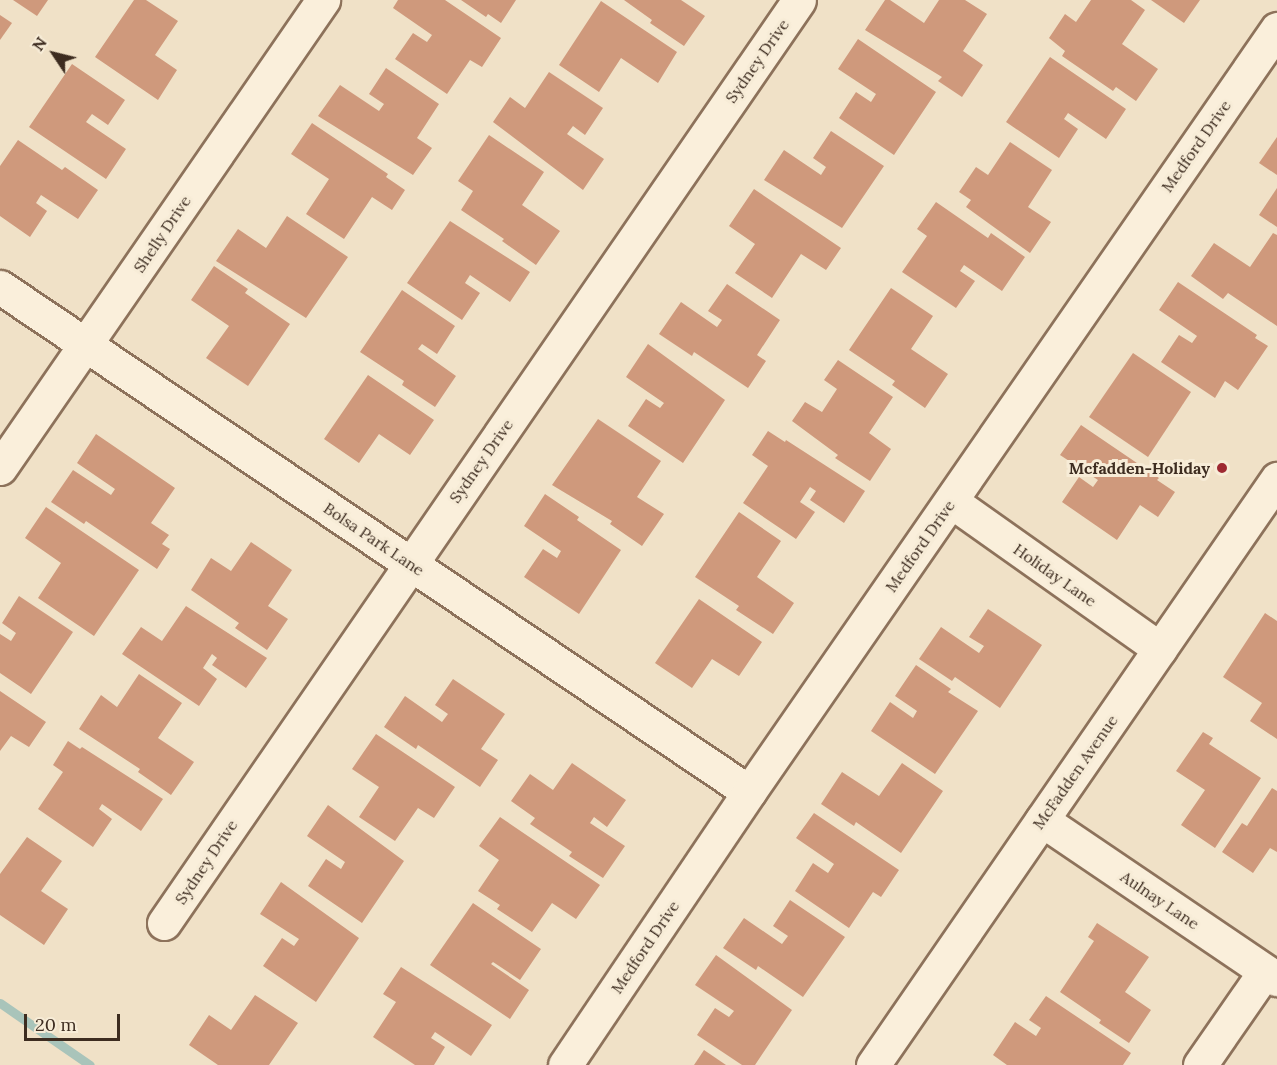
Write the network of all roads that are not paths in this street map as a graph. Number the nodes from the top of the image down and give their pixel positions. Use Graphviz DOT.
graph roads {
  1 [pos="323,0"];
  2 [pos="799,0"];
  3 [pos="1277,29"];
  4 [pos="0,286"];
  5 [pos="86,345"];
  6 [pos="0,468"];
  7 [pos="1277,479"];
  8 [pos="951,501"];
  9 [pos="410,563"];
  10 [pos="1160,649"];
  11 [pos="749,792"];
  12 [pos="1042,820"];
  13 [pos="164,923"];
  14 [pos="1271,975"];
  15 [pos="565,1065"];
  16 [pos="873,1065"];
  17 [pos="1200,1065"];
  1 -- 5 [label="street, Shelly Drive"];
  2 -- 9 [label="street, Sydney Drive"];
  3 -- 8 [label="street, Medford Drive"];
  4 -- 5 [label="street, Bolsa Park Lane"];
  5 -- 6 [label="street, Shelly Drive"];
  5 -- 9 [label="street, Bolsa Park Lane"];
  7 -- 10 [label="street, McFadden Avenue"];
  8 -- 10 [label="street, Holiday Lane"];
  8 -- 11 [label="street, Medford Drive"];
  9 -- 11 [label="street, Bolsa Park Lane"];
  9 -- 13 [label="street, Sydney Drive"];
  10 -- 12 [label="street, McFadden Avenue"];
  11 -- 15 [label="street, Medford Drive"];
  12 -- 14 [label="street, Aulnay Lane"];
  12 -- 16 [label="street, McFadden Avenue"];
  14 -- 17 [label="street"];
}
